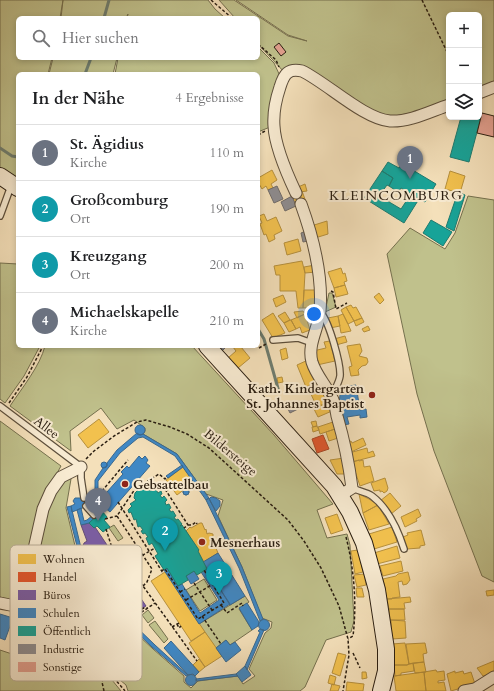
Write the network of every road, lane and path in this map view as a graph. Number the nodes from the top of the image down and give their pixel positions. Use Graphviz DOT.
graph roads {
  1 [pos="211,0"];
  2 [pos="422,0"];
  3 [pos="230,16"];
  4 [pos="260,46"];
  5 [pos="446,50"];
  6 [pos="283,78"];
  7 [pos="494,87"];
  8 [pos="482,92"];
  9 [pos="446,106"];
  10 [pos="10,183"];
  11 [pos="296,193"];
  12 [pos="301,204"];
  13 [pos="0,216"];
  14 [pos="328,291"];
  15 [pos="347,303"];
  16 [pos="320,313"];
  17 [pos="273,340"];
  18 [pos="312,343"];
  19 [pos="42,348"];
  20 [pos="209,348"];
  21 [pos="332,397"];
  22 [pos="2,408"];
  23 [pos="128,460"];
  24 [pos="81,466"];
  25 [pos="167,477"];
  26 [pos="148,481"];
  27 [pos="171,487"];
  28 [pos="102,491"];
  29 [pos="166,491"];
  30 [pos="346,492"];
  31 [pos="106,495"];
  32 [pos="84,498"];
  33 [pos="118,502"];
  34 [pos="102,505"];
  35 [pos="86,506"];
  36 [pos="122,508"];
  37 [pos="94,515"];
  38 [pos="118,516"];
  39 [pos="105,519"];
  40 [pos="198,524"];
  41 [pos="188,525"];
  42 [pos="184,528"];
  43 [pos="106,529"];
  44 [pos="345,533"];
  45 [pos="35,545"];
  46 [pos="111,545"];
  47 [pos="137,545"];
  48 [pos="154,548"];
  49 [pos="404,549"];
  50 [pos="149,551"];
  51 [pos="143,555"];
  52 [pos="202,574"];
  53 [pos="194,583"];
  54 [pos="213,584"];
  55 [pos="143,586"];
  56 [pos="185,589"];
  57 [pos="180,592"];
  58 [pos="200,592"];
  59 [pos="186,600"];
  60 [pos="0,603"];
  61 [pos="155,603"];
  62 [pos="221,604"];
  63 [pos="10,605"];
  64 [pos="243,606"];
  65 [pos="148,608"];
  66 [pos="142,609"];
  67 [pos="212,610"];
  68 [pos="142,612"];
  69 [pos="202,616"];
  70 [pos="181,626"];
  71 [pos="172,627"];
  72 [pos="348,639"];
  73 [pos="221,644"];
  74 [pos="353,653"];
  75 [pos="197,662"];
  76 [pos="360,668"];
  77 [pos="494,677"];
  78 [pos="102,681"];
  79 [pos="115,681"];
  80 [pos="104,691"];
  81 [pos="125,691"];
  82 [pos="343,691"];
  83 [pos="381,691"];
  84 [pos="464,691"];
  1 -- 3 [label="path"];
  2 -- 5 [label="path"];
  4 -- 6 [label="path"];
  6 -- 9 [label="street"];
  6 -- 11 [label="street"];
  7 -- 8 [label="street"];
  10 -- 13 [label="lane"];
  12 -- 16 [label="street"];
  14 -- 15 [label="path"];
  16 -- 18 [label="street"];
  16 -- 21 [label="lane"];
  17 -- 18 [label="lane"];
  18 -- 21 [label="street"];
  19 -- 22 [label="path"];
  20 -- 30 [label="main road"];
  21 -- 30 [label="street"];
  22 -- 24 [label="lane, Allee"];
  23 -- 28 [label="path"];
  24 -- 32 [label="lane"];
  24 -- 45 [label="street"];
  24 -- 72 [label="path, Bildersteige"];
  25 -- 26 [label="path"];
  26 -- 29 [label="path"];
  26 -- 36 [label="path"];
  27 -- 29 [label="path"];
  28 -- 31 [label="path"];
  28 -- 34 [label="path"];
  29 -- 41 [label="path"];
  30 -- 49 [label="lane"];
  30 -- 83 [label="main road"];
  33 -- 36 [label="path"];
  35 -- 37 [label="lane"];
  36 -- 38 [label="path"];
  36 -- 50 [label="path"];
  38 -- 39 [label="path"];
  38 -- 47 [label="path"];
  40 -- 41 [label="path"];
  41 -- 42 [label="path"];
  43 -- 46 [label="path"];
  44 -- 72 [label="path"];
  48 -- 50 [label="path"];
  50 -- 51 [label="path"];
  50 -- 57 [label="path"];
  51 -- 55 [label="path"];
  52 -- 54 [label="path"];
  53 -- 58 [label="path"];
  54 -- 58 [label="path"];
  54 -- 62 [label="path"];
  55 -- 61 [label="path"];
  56 -- 57 [label="path"];
  57 -- 59 [label="path"];
  58 -- 59 [label="path"];
  58 -- 67 [label="path"];
  59 -- 69 [label="path"];
  60 -- 63 [label="street"];
  61 -- 65 [label="path"];
  61 -- 71 [label="path"];
  62 -- 64 [label="path"];
  62 -- 67 [label="path"];
  65 -- 66 [label="path"];
  65 -- 68 [label="path"];
  67 -- 69 [label="path"];
  69 -- 73 [label="path"];
  70 -- 71 [label="path"];
  71 -- 75 [label="path"];
  72 -- 82 [label="path, Bildersteige"];
  74 -- 76 [label="path"];
  77 -- 84 [label="street"];
  78 -- 80 [label="path"];
  79 -- 81 [label="path"];
}
